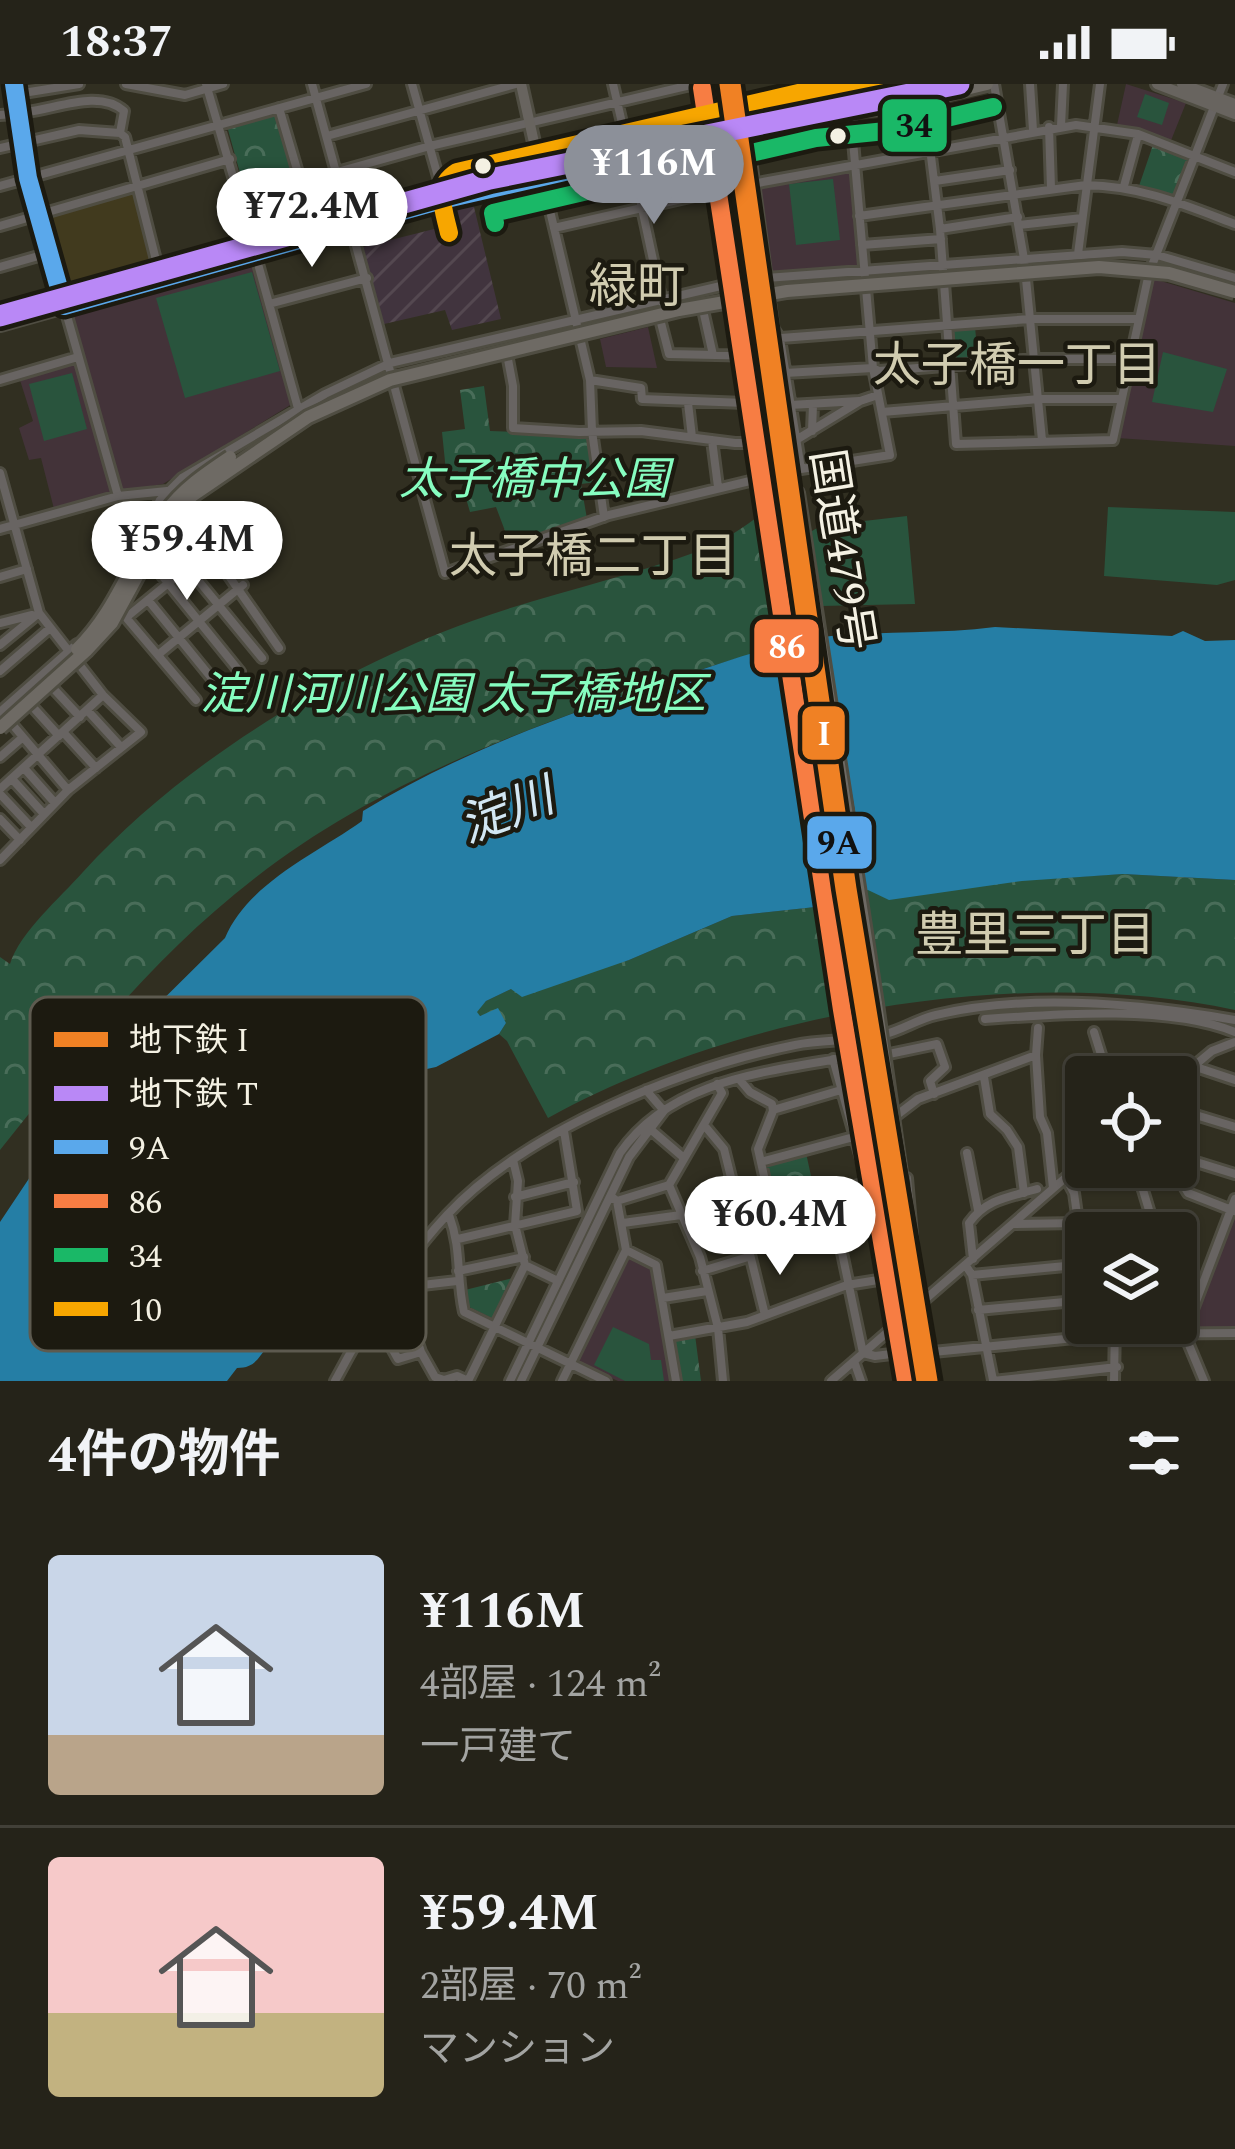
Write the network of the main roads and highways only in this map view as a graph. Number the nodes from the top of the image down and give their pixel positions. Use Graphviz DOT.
graph roads {
  1 [pos="519,84"];
  2 [pos="730,84"];
  3 [pos="953,84"];
  4 [pos="990,84"];
  5 [pos="1157,84"];
  6 [pos="1182,84"];
  7 [pos="1216,102"];
  8 [pos="1235,104"];
  9 [pos="849,105"];
  10 [pos="1235,114"];
  11 [pos="739,128"];
  12 [pos="540,169"];
  13 [pos="254,248"];
  14 [pos="1235,288"];
  15 [pos="63,302"];
  16 [pos="0,320"];
  17 [pos="3,723"];
  18 [pos="934,1381"];
  1 -- 12 [label="main road"];
  2 -- 11 [label="highway, 国道479号"];
  3 -- 9 [label="highway"];
  4 -- 9 [label="highway"];
  5 -- 7 [label="main road"];
  6 -- 7 [label="main road"];
  7 -- 8 [label="main road"];
  7 -- 10 [label="main road"];
  9 -- 11 [label="highway"];
  11 -- 12 [label="highway"];
  11 -- 18 [label="highway, 国道479号, bridge"];
  12 -- 13 [label="highway"];
  13 -- 15 [label="highway"];
  13 -- 15 [label="highway"];
  14 -- 17 [label="highway, bridge"];
  15 -- 16 [label="highway"];
}
